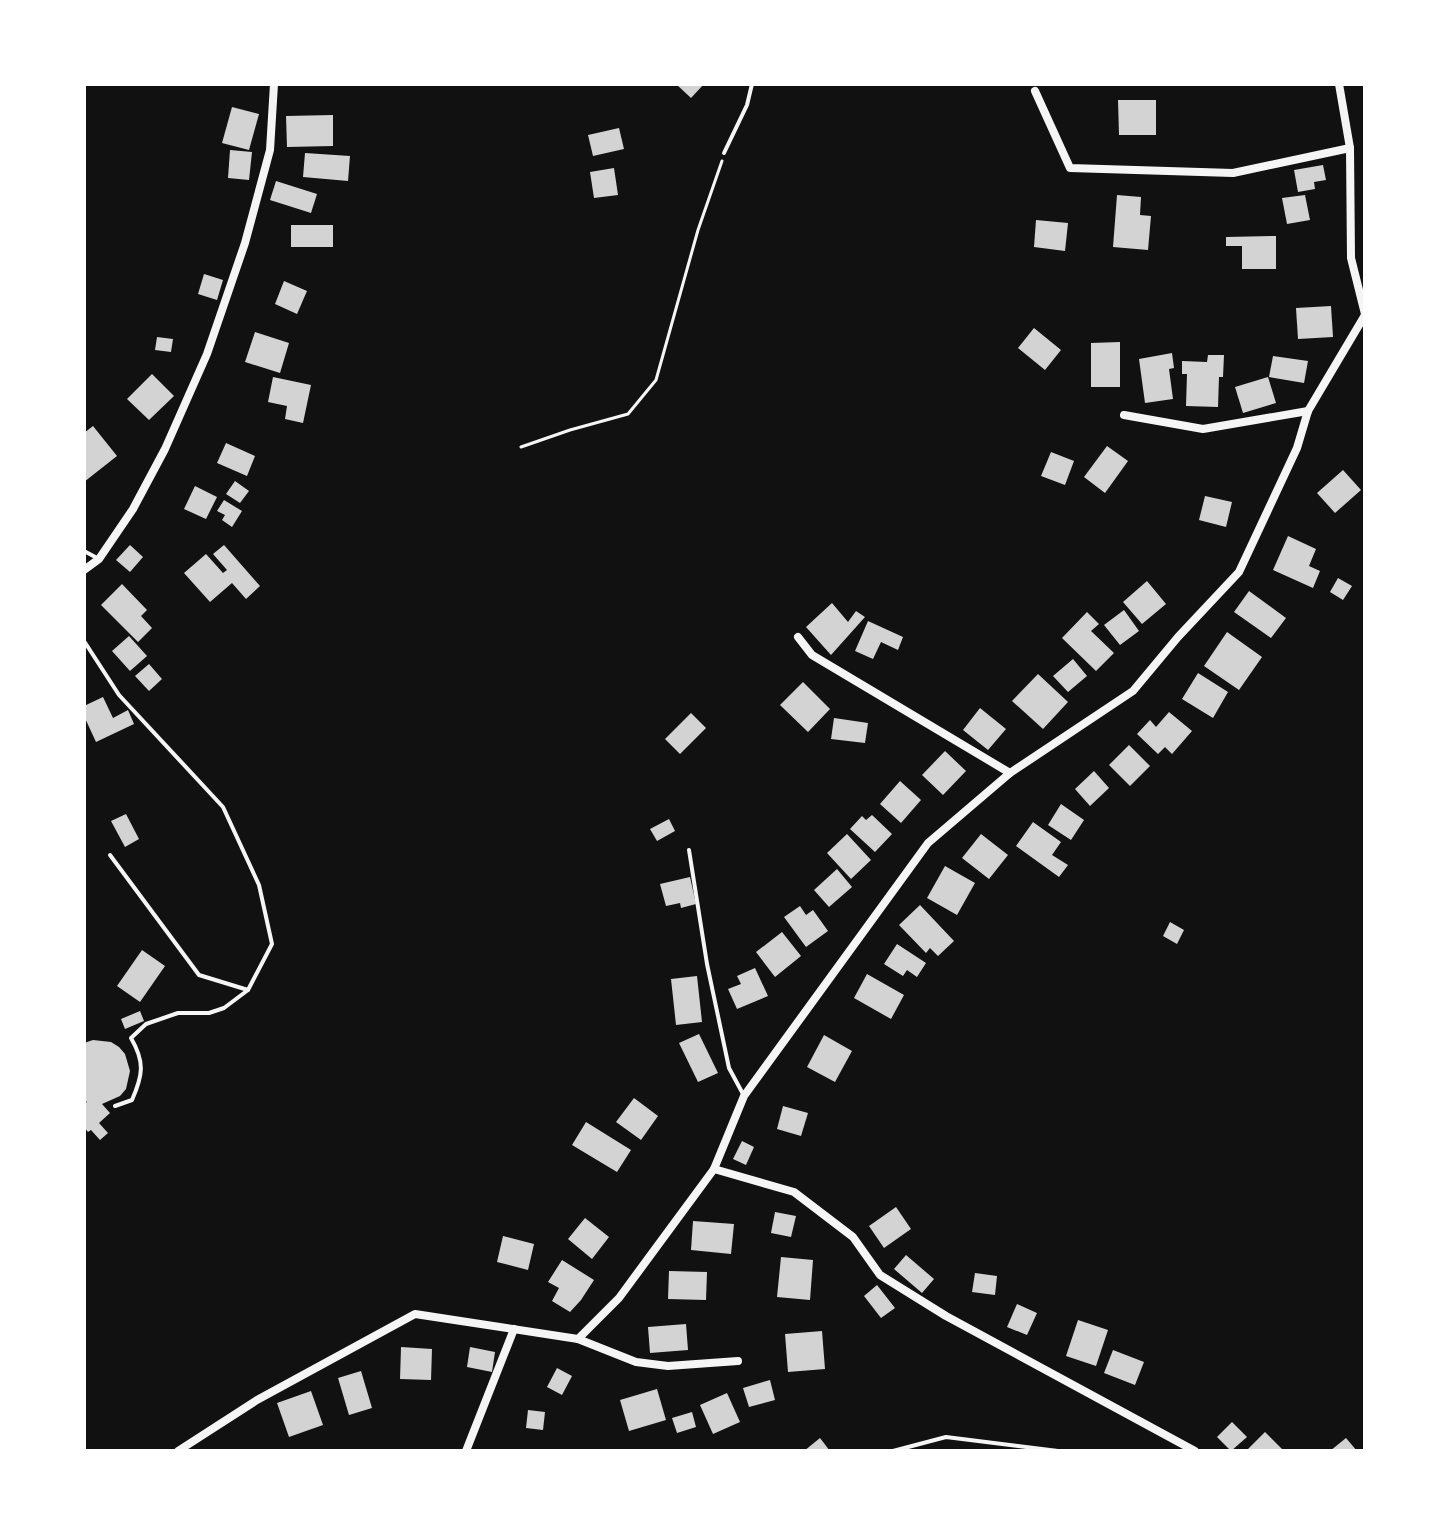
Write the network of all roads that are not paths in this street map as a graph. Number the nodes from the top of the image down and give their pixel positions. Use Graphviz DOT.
graph roads {
  1 [pos="274,84"];
  2 [pos="752,84"];
  3 [pos="1339,84"];
  4 [pos="1035,91"];
  5 [pos="1350,148"];
  6 [pos="724,153"];
  7 [pos="1365,315"];
  8 [pos="1308,411"];
  9 [pos="1124,415"];
  10 [pos="84,551"];
  11 [pos="99,559"];
  12 [pos="84,570"];
  13 [pos="798,637"];
  14 [pos="84,641"];
  15 [pos="1010,773"];
  16 [pos="689,850"];
  17 [pos="110,855"];
  18 [pos="248,990"];
  19 [pos="744,1096"];
  20 [pos="115,1106"];
  21 [pos="714,1169"];
  22 [pos="514,1329"];
  23 [pos="578,1339"];
  24 [pos="738,1361"];
  25 [pos="178,1451"];
  26 [pos="466,1451"];
  27 [pos="893,1451"];
  28 [pos="1058,1451"];
  29 [pos="1195,1451"];
  1 -- 11 [label="street"];
  2 -- 6 [label="lane"];
  3 -- 5 [label="street"];
  4 -- 5 [label="street"];
  5 -- 7 [label="street"];
  7 -- 8 [label="street"];
  8 -- 9 [label="street"];
  8 -- 15 [label="street"];
  10 -- 11 [label="lane"];
  11 -- 12 [label="street"];
  13 -- 15 [label="street"];
  14 -- 18 [label="lane"];
  15 -- 19 [label="street"];
  16 -- 19 [label="lane"];
  17 -- 18 [label="lane"];
  18 -- 20 [label="lane"];
  19 -- 21 [label="street"];
  21 -- 23 [label="street"];
  21 -- 29 [label="street"];
  22 -- 23 [label="street"];
  22 -- 25 [label="street"];
  22 -- 26 [label="street"];
  23 -- 24 [label="street"];
  27 -- 28 [label="lane"];
}
